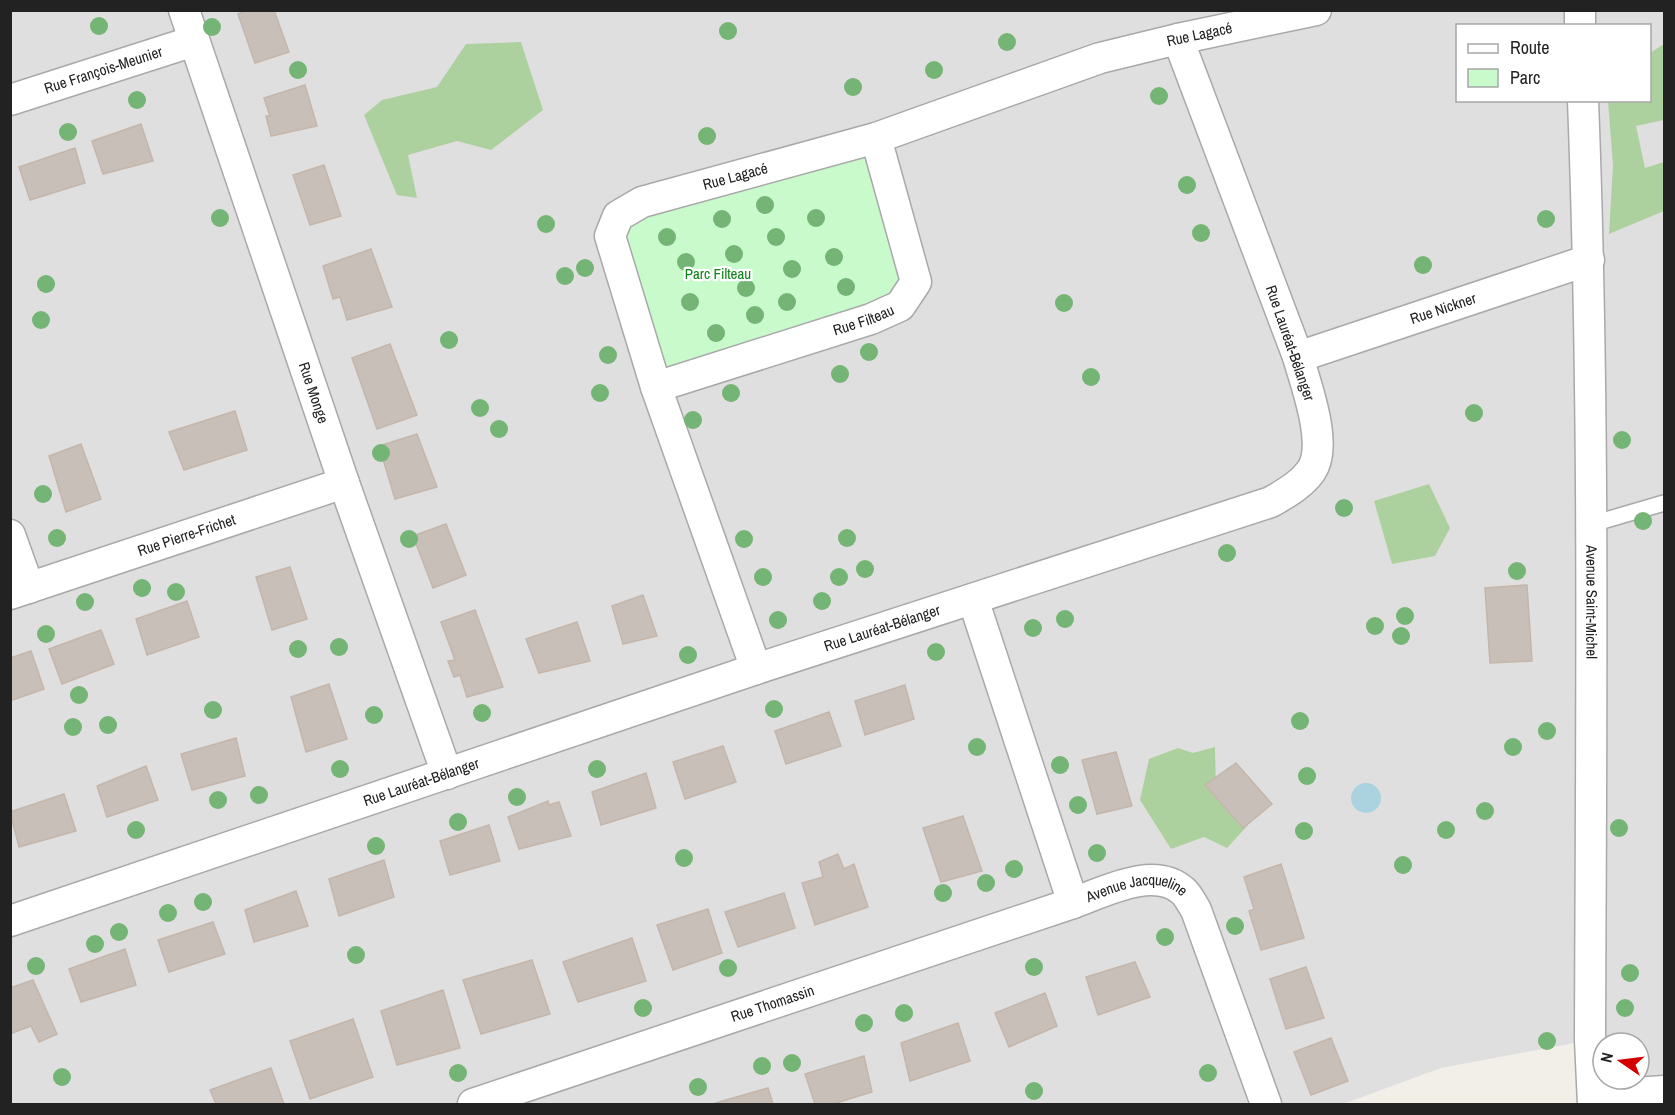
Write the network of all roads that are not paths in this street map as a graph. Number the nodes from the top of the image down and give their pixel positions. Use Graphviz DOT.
graph roads {
  1 [pos="184,10"];
  2 [pos="1316,10"];
  3 [pos="1178,39"];
  4 [pos="194,41"];
  5 [pos="10,100"];
  6 [pos="1583,102"];
  7 [pos="876,138"];
  8 [pos="1589,260"];
  9 [pos="1298,357"];
  10 [pos="656,387"];
  11 [pos="344,483"];
  12 [pos="1665,503"];
  13 [pos="1592,524"];
  14 [pos="10,535"];
  15 [pos="20,591"];
  16 [pos="973,598"];
  17 [pos="756,669"];
  18 [pos="447,774"];
  19 [pos="1073,903"];
  20 [pos="10,921"];
  21 [pos="1665,1090"];
  22 [pos="1593,1100"];
  23 [pos="473,1104"];
  24 [pos="1266,1104"];
  1 -- 4 [label="street, Rue Monge"];
  2 -- 3 [label="street, Rue Lagacé"];
  3 -- 7 [label="street, Rue Lagacé"];
  3 -- 9 [label="street, Rue Lauréat-Bélanger"];
  4 -- 5 [label="street, Rue François-Meunier"];
  4 -- 11 [label="street, Rue Monge"];
  6 -- 8 [label="street, Avenue Saint-Michel"];
  7 -- 10 [label="street, Rue Filteau"];
  7 -- 10 [label="street, Rue Lagacé"];
  8 -- 9 [label="street, Rue Nickner"];
  8 -- 13 [label="street, Avenue Saint-Michel"];
  9 -- 16 [label="street, Rue Lauréat-Bélanger"];
  10 -- 17 [label="street, Rue Lagacé"];
  11 -- 15 [label="street, Rue Pierre-Frichet"];
  11 -- 18 [label="street, Rue Monge"];
  12 -- 13 [label="lane"];
  13 -- 22 [label="street, Avenue Saint-Michel"];
  14 -- 15 [label="street, Rue Pierre-Frichet"];
  16 -- 17 [label="street, Rue Lauréat-Bélanger"];
  16 -- 19 [label="street, Avenue Jacqueline"];
  17 -- 18 [label="street, Rue Lauréat-Bélanger"];
  18 -- 20 [label="street, Rue Lauréat-Bélanger"];
  19 -- 23 [label="street, Rue Thomassin"];
  19 -- 24 [label="street, Avenue Jacqueline"];
  21 -- 22 [label="street"];
}
